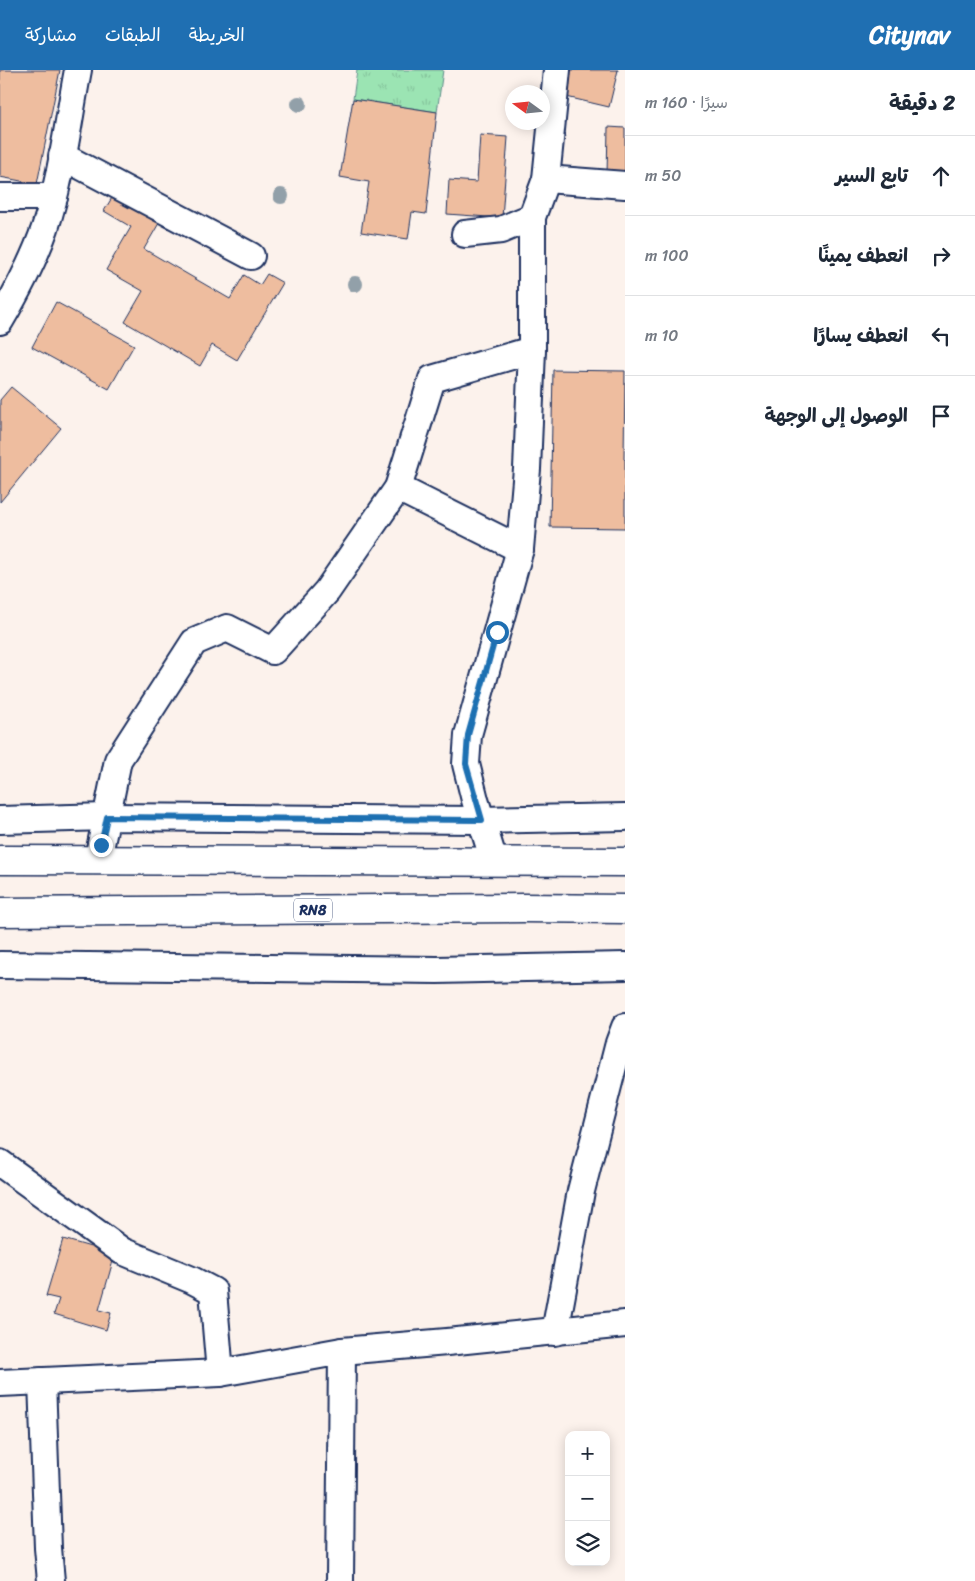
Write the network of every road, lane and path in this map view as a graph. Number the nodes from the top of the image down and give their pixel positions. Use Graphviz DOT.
graph roads {
  1 [pos="78,70"];
  2 [pos="557,70"];
  3 [pos="62,156"];
  4 [pos="546,179"];
  5 [pos="625,185"];
  6 [pos="54,196"];
  7 [pos="0,197"];
  8 [pos="532,217"];
  9 [pos="465,234"];
  10 [pos="251,256"];
  11 [pos="0,321"];
  12 [pos="532,350"];
  13 [pos="398,488"];
  14 [pos="520,550"];
  15 [pos="107,817"];
  16 [pos="625,817"];
  17 [pos="0,820"];
  18 [pos="482,820"];
  19 [pos="98,859"];
  20 [pos="0,860"];
  21 [pos="494,862"];
  22 [pos="625,862"];
  23 [pos="625,909"];
  24 [pos="0,912"];
  25 [pos="0,965"];
  26 [pos="625,966"];
  27 [pos="625,1027"];
  28 [pos="0,1163"];
  29 [pos="625,1324"];
  30 [pos="555,1332"];
  31 [pos="342,1351"];
  32 [pos="220,1373"];
  33 [pos="42,1381"];
  34 [pos="0,1383"];
  35 [pos="51,1581"];
  36 [pos="340,1581"];
  1 -- 3 [label="street"];
  2 -- 4 [label="street"];
  3 -- 6 [label="street"];
  3 -- 10 [label="street"];
  4 -- 5 [label="street"];
  4 -- 8 [label="street"];
  6 -- 7 [label="street"];
  6 -- 11 [label="street"];
  8 -- 9 [label="street"];
  8 -- 12 [label="street"];
  12 -- 13 [label="street"];
  12 -- 14 [label="street"];
  13 -- 14 [label="street"];
  13 -- 15 [label="street"];
  14 -- 18 [label="street"];
  15 -- 17 [label="street"];
  15 -- 18 [label="street"];
  15 -- 19 [label="street"];
  16 -- 18 [label="street"];
  18 -- 21 [label="street"];
  19 -- 20 [label="highway"];
  19 -- 21 [label="highway"];
  21 -- 22 [label="highway"];
  23 -- 24 [label="highway, RN8"];
  25 -- 26 [label="street"];
  27 -- 30 [label="street"];
  28 -- 32 [label="street"];
  29 -- 30 [label="street"];
  30 -- 31 [label="street"];
  31 -- 32 [label="street"];
  31 -- 36 [label="street"];
  32 -- 33 [label="street"];
  33 -- 34 [label="street"];
  33 -- 35 [label="street"];
}
